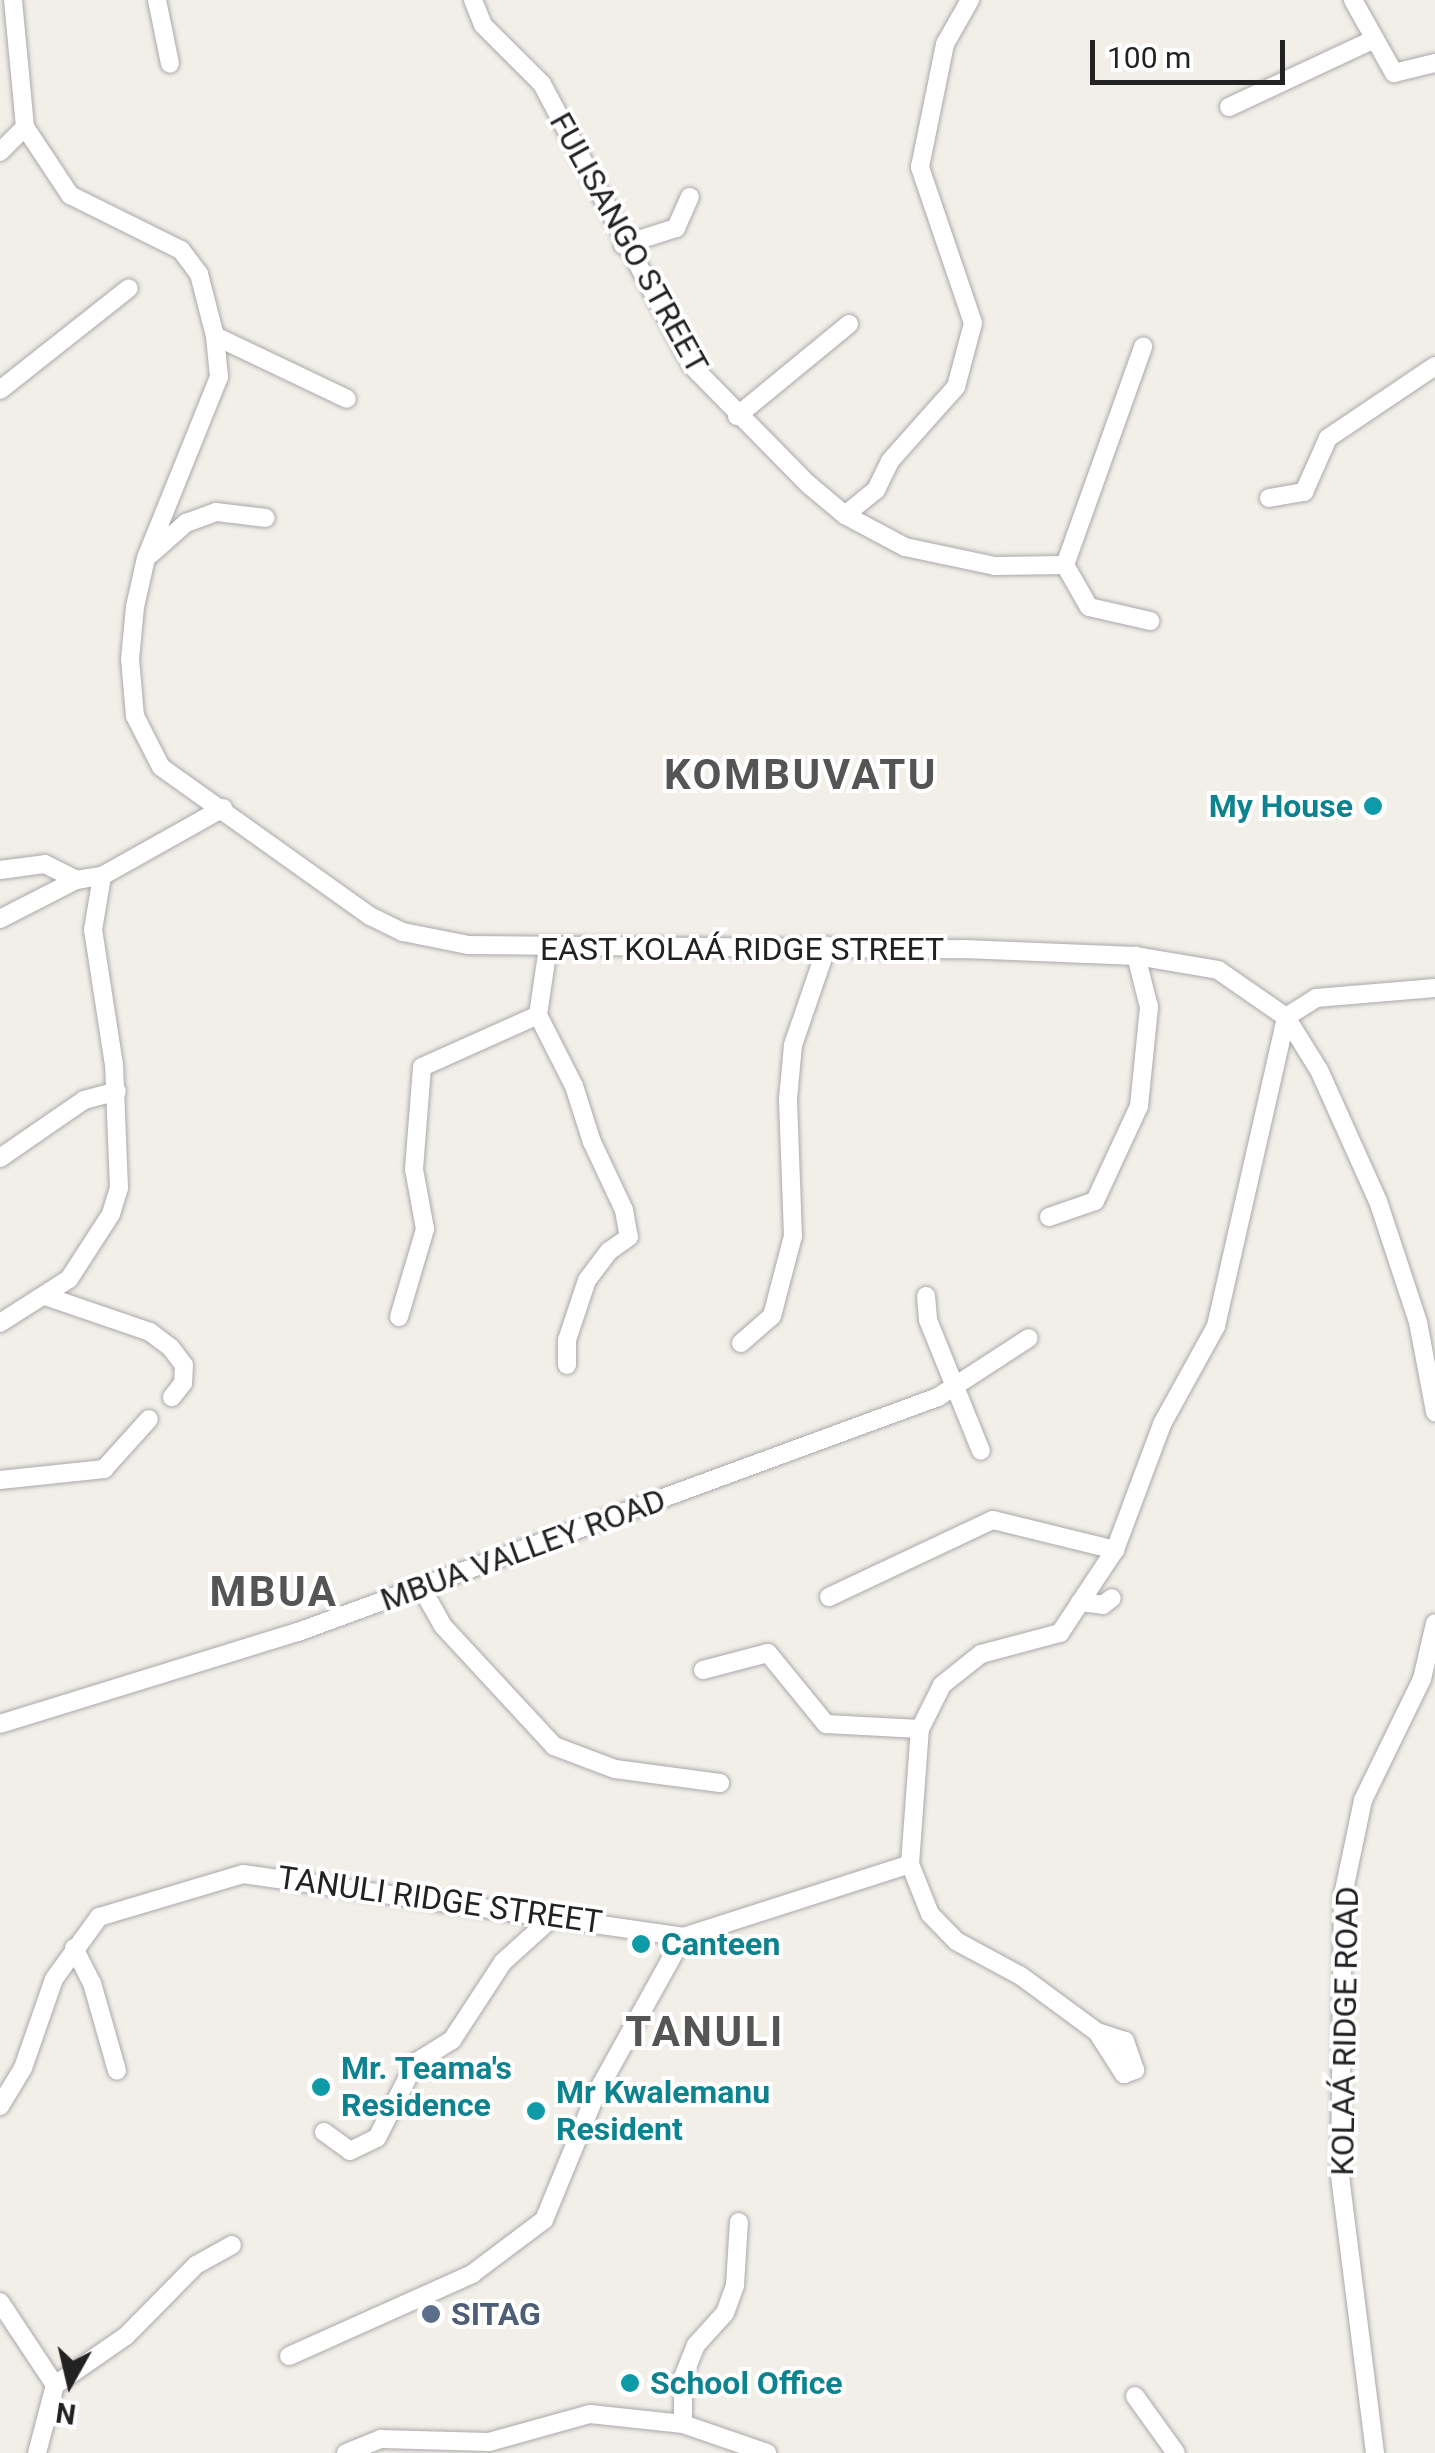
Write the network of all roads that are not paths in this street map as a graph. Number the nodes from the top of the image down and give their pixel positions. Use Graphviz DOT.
graph roads {
  1 [pos="13,0"];
  2 [pos="157,0"];
  3 [pos="474,0"];
  4 [pos="970,0"];
  5 [pos="1353,0"];
  6 [pos="1375,38"];
  7 [pos="1435,63"];
  8 [pos="170,64"];
  9 [pos="1229,107"];
  10 [pos="25,126"];
  11 [pos="0,152"];
  12 [pos="690,197"];
  13 [pos="623,244"];
  14 [pos="129,288"];
  15 [pos="849,324"];
  16 [pos="215,336"];
  17 [pos="1143,347"];
  18 [pos="1435,366"];
  19 [pos="0,390"];
  20 [pos="347,399"];
  21 [pos="737,416"];
  22 [pos="1269,498"];
  23 [pos="845,515"];
  24 [pos="266,518"];
  25 [pos="146,558"];
  26 [pos="1065,565"];
  27 [pos="1150,621"];
  28 [pos="222,808"];
  29 [pos="0,870"];
  30 [pos="102,876"];
  31 [pos="76,880"];
  32 [pos="0,919"];
  33 [pos="828,946"];
  34 [pos="548,947"];
  35 [pos="1136,956"];
  36 [pos="1435,988"];
  37 [pos="538,1014"];
  38 [pos="1286,1017"];
  39 [pos="116,1091"];
  40 [pos="0,1158"];
  41 [pos="1049,1217"];
  42 [pos="926,1296"];
  43 [pos="48,1297"];
  44 [pos="399,1316"];
  45 [pos="0,1323"];
  46 [pos="1029,1338"];
  47 [pos="741,1343"];
  48 [pos="567,1365"];
  49 [pos="953,1389"];
  50 [pos="172,1397"];
  51 [pos="1435,1412"];
  52 [pos="149,1420"];
  53 [pos="981,1451"];
  54 [pos="0,1480"];
  55 [pos="1114,1550"];
  56 [pos="422,1587"];
  57 [pos="829,1596"];
  58 [pos="1112,1598"];
  59 [pos="1080,1602"];
  60 [pos="1435,1623"];
  61 [pos="703,1670"];
  62 [pos="0,1724"];
  63 [pos="920,1730"];
  64 [pos="720,1783"];
  65 [pos="910,1864"];
  66 [pos="555,1916"];
  67 [pos="683,1937"];
  68 [pos="74,1948"];
  69 [pos="1097,2032"];
  70 [pos="116,2071"];
  71 [pos="0,2106"];
  72 [pos="324,2132"];
  73 [pos="739,2222"];
  74 [pos="232,2245"];
  75 [pos="0,2302"];
  76 [pos="289,2356"];
  77 [pos="55,2385"];
  78 [pos="1136,2396"];
  79 [pos="683,2424"];
  80 [pos="522,2444"];
  81 [pos="37,2453"];
  82 [pos="346,2453"];
  83 [pos="766,2453"];
  84 [pos="1176,2453"];
  85 [pos="1375,2453"];
  1 -- 10 [label="street"];
  2 -- 8 [label="street"];
  3 -- 13 [label="street, FULISANGO STREET"];
  4 -- 23 [label="street"];
  5 -- 6 [label="street"];
  6 -- 7 [label="street"];
  6 -- 9 [label="street"];
  10 -- 11 [label="street"];
  10 -- 16 [label="street, EAST KOLAÁ RIDGE STREET"];
  12 -- 13 [label="street"];
  13 -- 21 [label="street, FULISANGO STREET"];
  14 -- 19 [label="street"];
  15 -- 21 [label="street"];
  16 -- 20 [label="street"];
  16 -- 25 [label="street, EAST KOLAÁ RIDGE STREET"];
  17 -- 26 [label="street"];
  18 -- 22 [label="street"];
  21 -- 23 [label="street, FULISANGO STREET"];
  23 -- 26 [label="street, FULISANGO STREET"];
  24 -- 25 [label="street"];
  25 -- 28 [label="street, EAST KOLAÁ RIDGE STREET"];
  26 -- 27 [label="street"];
  28 -- 30 [label="street"];
  28 -- 34 [label="street, EAST KOLAÁ RIDGE STREET"];
  29 -- 31 [label="street"];
  30 -- 31 [label="street"];
  30 -- 39 [label="street"];
  31 -- 32 [label="street"];
  33 -- 34 [label="street, EAST KOLAÁ RIDGE STREET"];
  33 -- 35 [label="street, EAST KOLAÁ RIDGE STREET"];
  33 -- 47 [label="street"];
  34 -- 37 [label="street"];
  35 -- 38 [label="street, EAST KOLAÁ RIDGE STREET"];
  35 -- 41 [label="street"];
  36 -- 38 [label="street"];
  37 -- 44 [label="street"];
  37 -- 48 [label="street"];
  38 -- 51 [label="street"];
  38 -- 55 [label="street"];
  39 -- 40 [label="street"];
  39 -- 43 [label="street"];
  42 -- 49 [label="street"];
  43 -- 45 [label="street"];
  43 -- 50 [label="street"];
  46 -- 49 [label="street, MBUA VALLEY ROAD"];
  49 -- 53 [label="street"];
  49 -- 56 [label="street, MBUA VALLEY ROAD"];
  52 -- 54 [label="street"];
  55 -- 57 [label="street"];
  55 -- 59 [label="street"];
  56 -- 62 [label="street, MBUA VALLEY ROAD"];
  56 -- 64 [label="street"];
  58 -- 59 [label="street"];
  59 -- 63 [label="street"];
  60 -- 85 [label="street, KOLAÁ RIDGE ROAD"];
  61 -- 63 [label="street"];
  63 -- 65 [label="street"];
  65 -- 67 [label="street, TANULI RIDGE STREET"];
  65 -- 69 [label="street"];
  66 -- 67 [label="street, TANULI RIDGE STREET"];
  66 -- 68 [label="street, TANULI RIDGE STREET"];
  66 -- 72 [label="street"];
  67 -- 76 [label="street"];
  68 -- 70 [label="street"];
  68 -- 71 [label="street, TANULI RIDGE STREET"];
  73 -- 79 [label="street"];
  74 -- 77 [label="street"];
  75 -- 77 [label="street"];
  77 -- 81 [label="street"];
  78 -- 84 [label="street"];
  79 -- 80 [label="street"];
  79 -- 83 [label="street"];
  80 -- 82 [label="street"];
}
